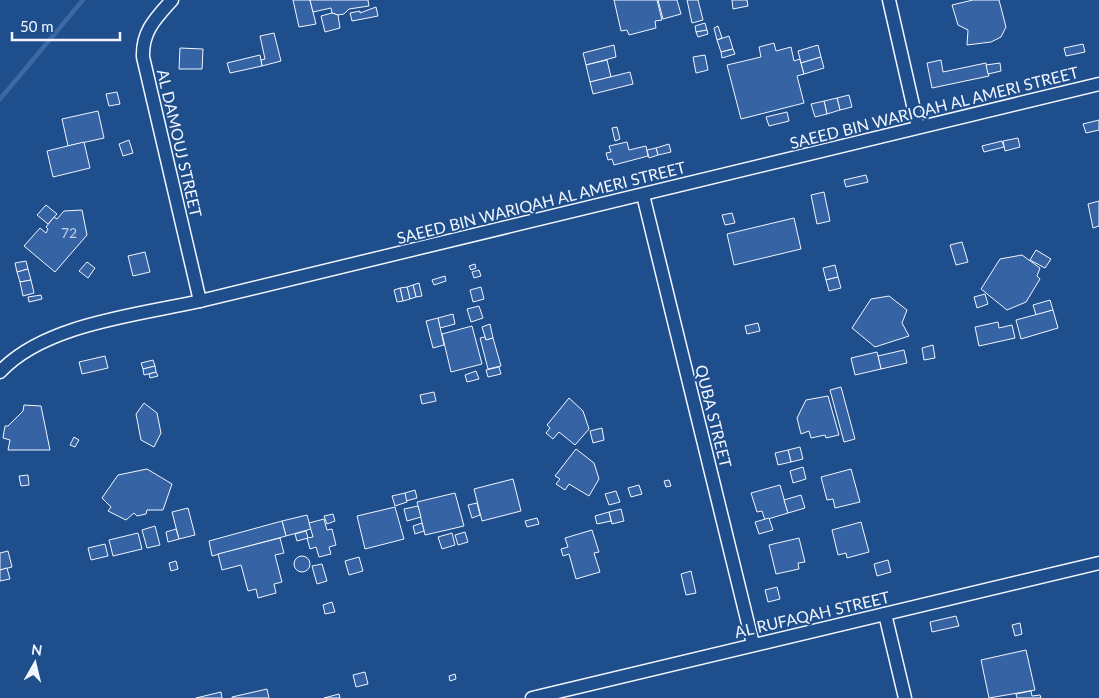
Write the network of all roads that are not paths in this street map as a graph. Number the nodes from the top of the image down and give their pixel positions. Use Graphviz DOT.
graph roads {
  1 [pos="172,0"];
  2 [pos="888,0"];
  3 [pos="1099,84"];
  4 [pos="918,127"];
  5 [pos="643,195"];
  6 [pos="200,301"];
  7 [pos="0,372"];
  8 [pos="1099,563"];
  9 [pos="886,614"];
  10 [pos="753,644"];
  11 [pos="532,698"];
  12 [pos="905,698"];
  1 -- 6 [label="street, AL DAMOUJ STREET"];
  2 -- 4 [label="street"];
  3 -- 4 [label="street, SAEED BIN WARIQAH AL AMERI STREET"];
  4 -- 5 [label="street, SAEED BIN WARIQAH AL AMERI STREET"];
  5 -- 6 [label="street, SAEED BIN WARIQAH AL AMERI STREET"];
  5 -- 10 [label="street, QUBA STREET"];
  6 -- 7 [label="street, SAEED BIN WARIQAH AL AMERI STREET"];
  8 -- 9 [label="street, AL RUFAQAH STREET"];
  9 -- 10 [label="street, AL RUFAQAH STREET"];
  9 -- 12 [label="street"];
  10 -- 11 [label="street, AL RUFAQAH STREET"];
}
